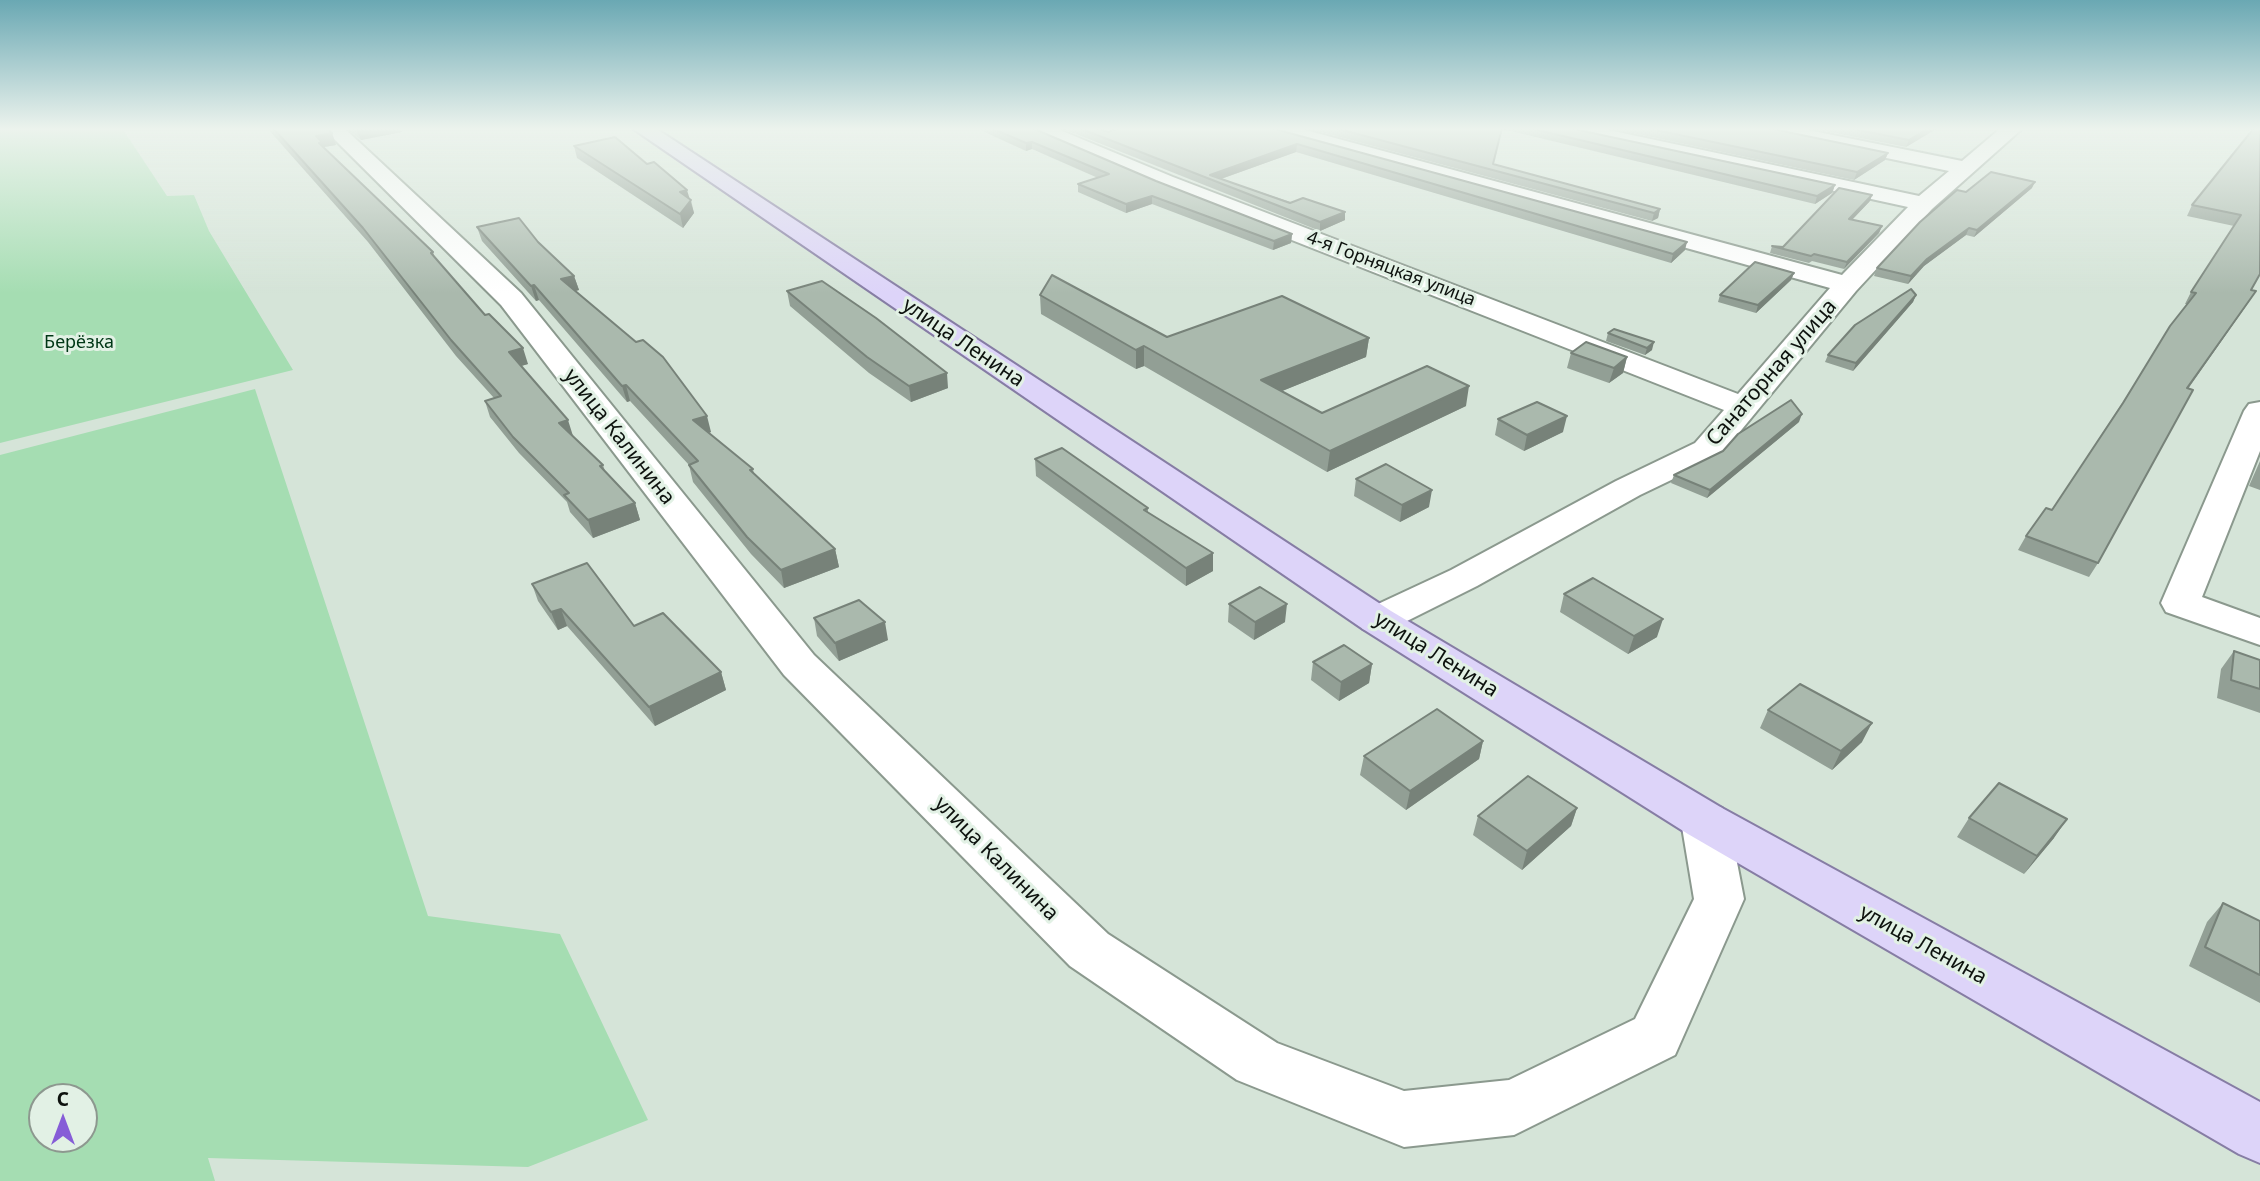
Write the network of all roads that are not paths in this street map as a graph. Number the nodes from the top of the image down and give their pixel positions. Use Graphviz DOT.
graph roads {
  1 [pos="390,183"];
  2 [pos="724,183"];
  3 [pos="1170,183"];
  4 [pos="1477,183"];
  5 [pos="1828,183"];
  6 [pos="1948,183"];
  7 [pos="1924,204"];
  8 [pos="1847,285"];
  9 [pos="1745,407"];
  10 [pos="2260,411"];
  11 [pos="1377,620"];
  12 [pos="2260,632"];
  13 [pos="1705,821"];
  14 [pos="2260,1134"];
  1 -- 13 [label="street, улица Калинина"];
  2 -- 11 [label="main road, улица Ленина"];
  3 -- 9 [label="street, 4-я Горняцкая улица"];
  4 -- 8 [label="street"];
  5 -- 7 [label="street"];
  6 -- 7 [label="street, Санаторная улица"];
  7 -- 8 [label="street, Санаторная улица"];
  8 -- 9 [label="street, Санаторная улица"];
  9 -- 11 [label="street, Санаторная улица"];
  10 -- 12 [label="street"];
  11 -- 13 [label="main road, улица Ленина"];
  13 -- 14 [label="main road, улица Ленина"];
}
